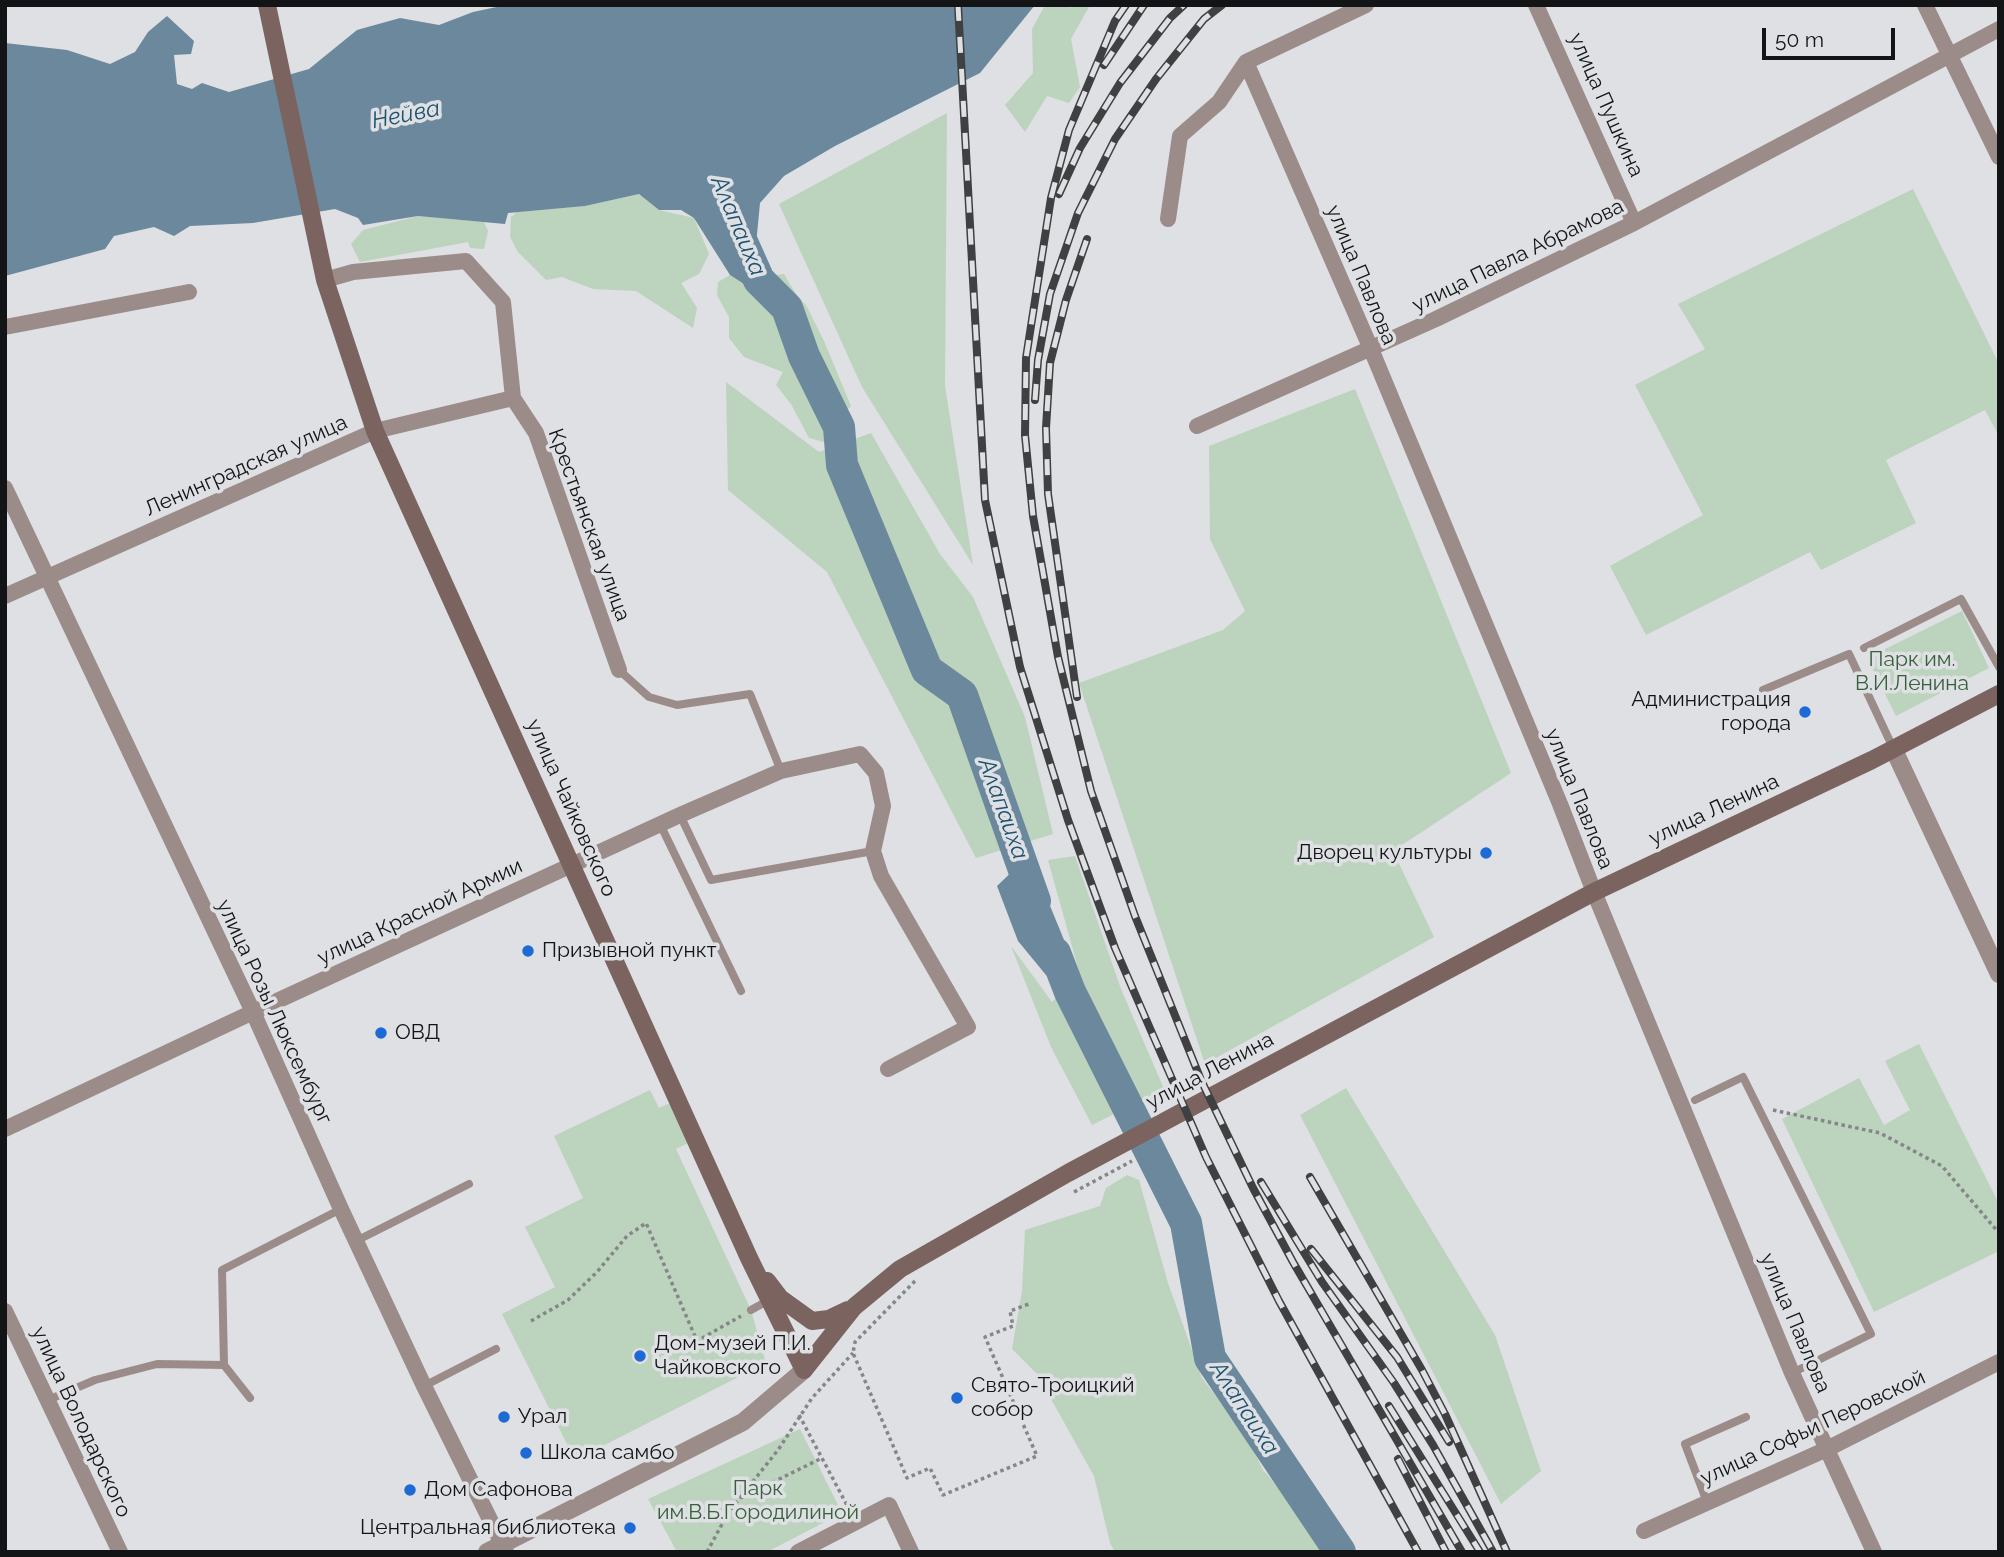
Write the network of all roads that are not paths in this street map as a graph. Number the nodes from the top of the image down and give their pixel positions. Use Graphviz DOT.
graph roads {
  1 [pos="267,5"];
  2 [pos="1366,5"];
  3 [pos="1536,5"];
  4 [pos="1925,5"];
  5 [pos="1999,29"];
  6 [pos="1949,55"];
  7 [pos="1246,62"];
  8 [pos="1999,157"];
  9 [pos="1168,219"];
  10 [pos="1634,223"];
  11 [pos="324,280"];
  12 [pos="189,292"];
  13 [pos="5,327"];
  14 [pos="1371,349"];
  15 [pos="513,398"];
  16 [pos="1197,426"];
  17 [pos="375,431"];
  18 [pos="5,488"];
  19 [pos="47,578"];
  20 [pos="5,596"];
  21 [pos="1864,648"];
  22 [pos="1999,667"];
  23 [pos="619,670"];
  24 [pos="1763,690"];
  25 [pos="1999,694"];
  26 [pos="1894,750"];
  27 [pos="781,771"];
  28 [pos="680,814"];
  29 [pos="660,824"];
  30 [pos="873,851"];
  31 [pos="572,865"];
  32 [pos="1594,892"];
  33 [pos="1999,974"];
  34 [pos="741,991"];
  35 [pos="253,1012"];
  36 [pos="888,1069"];
  37 [pos="1695,1100"];
  38 [pos="5,1129"];
  39 [pos="469,1184"];
  40 [pos="341,1209"];
  41 [pos="356,1241"];
  42 [pos="749,1258"];
  43 [pos="769,1300"];
  44 [pos="854,1307"];
  45 [pos="751,1310"];
  46 [pos="5,1311"];
  47 [pos="496,1349"];
  48 [pos="1999,1362"];
  49 [pos="224,1364"];
  50 [pos="804,1370"];
  51 [pos="1793,1373"];
  52 [pos="424,1386"];
  53 [pos="250,1398"];
  54 [pos="48,1400"];
  55 [pos="1746,1417"];
  56 [pos="1827,1449"];
  57 [pos="1707,1502"];
  58 [pos="1644,1531"];
  59 [pos="498,1549"];
  60 [pos="120,1552"];
  61 [pos="798,1552"];
  62 [pos="911,1552"];
  63 [pos="1874,1552"];
  1 -- 11 [label="main road, улица Чайковского"];
  2 -- 7 [label="street"];
  3 -- 10 [label="street, улица Пушкина"];
  4 -- 6 [label="street"];
  5 -- 6 [label="street, улица Павла Абрамова"];
  6 -- 8 [label="street"];
  6 -- 10 [label="street, улица Павла Абрамова"];
  7 -- 9 [label="street"];
  7 -- 14 [label="street, улица Павлова"];
  10 -- 14 [label="street, улица Павла Абрамова"];
  11 -- 15 [label="street, Крестьянская улица"];
  11 -- 17 [label="main road, улица Чайковского"];
  12 -- 13 [label="street"];
  14 -- 16 [label="street, улица Павла Абрамова"];
  14 -- 32 [label="street, улица Павлова"];
  15 -- 17 [label="street, Ленинградская улица"];
  15 -- 23 [label="street, Крестьянская улица"];
  17 -- 19 [label="street, Ленинградская улица"];
  17 -- 31 [label="main road, улица Чайковского"];
  18 -- 19 [label="street, улица Розы Люксембург"];
  19 -- 20 [label="street, Ленинградская улица"];
  19 -- 35 [label="street, улица Розы Люксембург"];
  21 -- 22 [label="lane"];
  23 -- 27 [label="lane"];
  24 -- 26 [label="lane"];
  25 -- 26 [label="main road, улица Ленина"];
  26 -- 32 [label="main road, улица Ленина"];
  26 -- 33 [label="street"];
  27 -- 28 [label="street, улица Красной Армии"];
  27 -- 30 [label="street, улица Красной Армии"];
  28 -- 29 [label="street, улица Красной Армии"];
  28 -- 30 [label="lane"];
  29 -- 31 [label="street, улица Красной Армии"];
  29 -- 34 [label="lane"];
  30 -- 36 [label="street"];
  31 -- 35 [label="street, улица Красной Армии"];
  31 -- 42 [label="main road, улица Чайковского"];
  32 -- 44 [label="main road, улица Ленина"];
  32 -- 51 [label="street, улица Павлова"];
  35 -- 38 [label="street, улица Красной Армии"];
  35 -- 40 [label="street, улица Розы Люксембург"];
  37 -- 51 [label="lane"];
  39 -- 41 [label="lane"];
  40 -- 41 [label="street, улица Розы Люксембург"];
  40 -- 49 [label="lane"];
  41 -- 52 [label="street, улица Розы Люксембург"];
  42 -- 43 [label="main road, улица Чайковского"];
  42 -- 44 [label="main road"];
  43 -- 45 [label="lane"];
  43 -- 50 [label="main road, улица Чайковского"];
  44 -- 50 [label="main road, улица Ленина"];
  46 -- 54 [label="street, улица Володарского"];
  47 -- 52 [label="lane"];
  48 -- 56 [label="street, улица Софьи Перовской"];
  49 -- 53 [label="lane"];
  49 -- 54 [label="lane"];
  50 -- 59 [label="street, улица Ленина"];
  51 -- 56 [label="street, улица Павлова"];
  52 -- 59 [label="street, улица Розы Люксембург"];
  54 -- 60 [label="street, улица Володарского"];
  55 -- 57 [label="lane"];
  56 -- 57 [label="street, улица Софьи Перовской"];
  56 -- 63 [label="street, улица Павлова"];
  57 -- 58 [label="street, улица Софьи Перовской"];
  61 -- 62 [label="street"];
}
